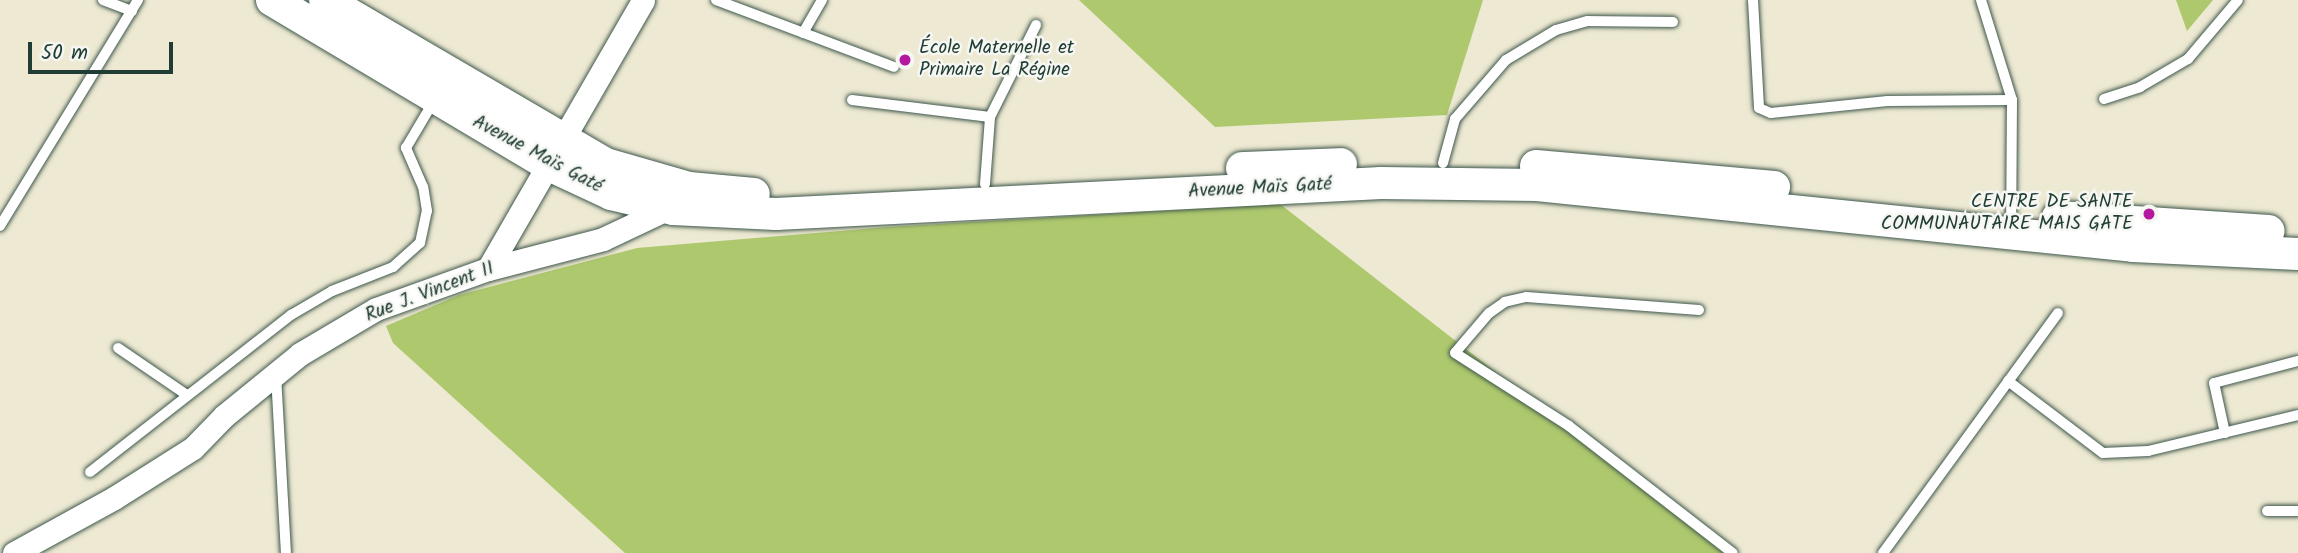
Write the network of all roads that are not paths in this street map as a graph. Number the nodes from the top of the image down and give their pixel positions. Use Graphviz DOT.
graph roads {
  1 [pos="103,0"];
  2 [pos="138,0"];
  3 [pos="272,0"];
  4 [pos="325,0"];
  5 [pos="716,0"];
  6 [pos="822,0"];
  7 [pos="1753,0"];
  8 [pos="1981,0"];
  9 [pos="2238,0"];
  10 [pos="635,3"];
  11 [pos="132,11"];
  12 [pos="1674,23"];
  13 [pos="1036,24"];
  14 [pos="803,33"];
  15 [pos="894,67"];
  16 [pos="442,88"];
  17 [pos="2104,99"];
  18 [pos="852,100"];
  19 [pos="2012,100"];
  20 [pos="990,117"];
  21 [pos="556,152"];
  22 [pos="1443,163"];
  23 [pos="985,184"];
  24 [pos="681,198"];
  25 [pos="2010,223"];
  26 [pos="0,226"];
  27 [pos="2298,233"];
  28 [pos="2298,254"];
  29 [pos="488,269"];
  30 [pos="1699,310"];
  31 [pos="2058,313"];
  32 [pos="118,348"];
  33 [pos="2298,361"];
  34 [pos="276,374"];
  35 [pos="2008,381"];
  36 [pos="187,394"];
  37 [pos="2298,415"];
  38 [pos="2225,433"];
  39 [pos="90,471"];
  40 [pos="2267,511"];
  41 [pos="2298,511"];
  42 [pos="14,553"];
  43 [pos="286,553"];
  44 [pos="1733,553"];
  45 [pos="1883,553"];
  1 -- 11 [label="lane"];
  2 -- 11 [label="lane"];
  3 -- 16 [label="main road, Avenue Maïs Gaté"];
  4 -- 16 [label="main road, Avenue Maïs Gaté"];
  5 -- 14 [label="lane"];
  6 -- 14 [label="lane"];
  7 -- 19 [label="lane"];
  8 -- 19 [label="lane"];
  9 -- 17 [label="lane"];
  10 -- 21 [label="street"];
  11 -- 26 [label="lane"];
  12 -- 22 [label="lane"];
  13 -- 20 [label="lane"];
  14 -- 15 [label="lane"];
  16 -- 21 [label="main road, Avenue Maïs Gaté"];
  16 -- 36 [label="lane"];
  18 -- 20 [label="lane"];
  19 -- 25 [label="lane"];
  20 -- 23 [label="lane"];
  21 -- 24 [label="main road, Avenue Maïs Gaté"];
  21 -- 29 [label="street"];
  22 -- 23 [label="main road, Avenue Maïs Gaté"];
  22 -- 25 [label="main road, Avenue Maïs Gaté"];
  23 -- 24 [label="main road, Avenue Maïs Gaté"];
  24 -- 25 [label="main road, Avenue Maïs Gaté"];
  24 -- 29 [label="street, Rue J. Vincent II"];
  25 -- 27 [label="main road, Avenue Maïs Gaté"];
  25 -- 28 [label="main road, Avenue Maïs Gaté"];
  29 -- 34 [label="street, Rue J. Vincent II"];
  30 -- 44 [label="lane"];
  31 -- 35 [label="lane"];
  32 -- 36 [label="lane"];
  33 -- 38 [label="lane"];
  34 -- 42 [label="street, Rue J. Vincent II"];
  34 -- 43 [label="lane"];
  35 -- 38 [label="lane"];
  35 -- 45 [label="lane"];
  36 -- 39 [label="lane"];
  37 -- 38 [label="lane"];
  40 -- 41 [label="lane"];
}
